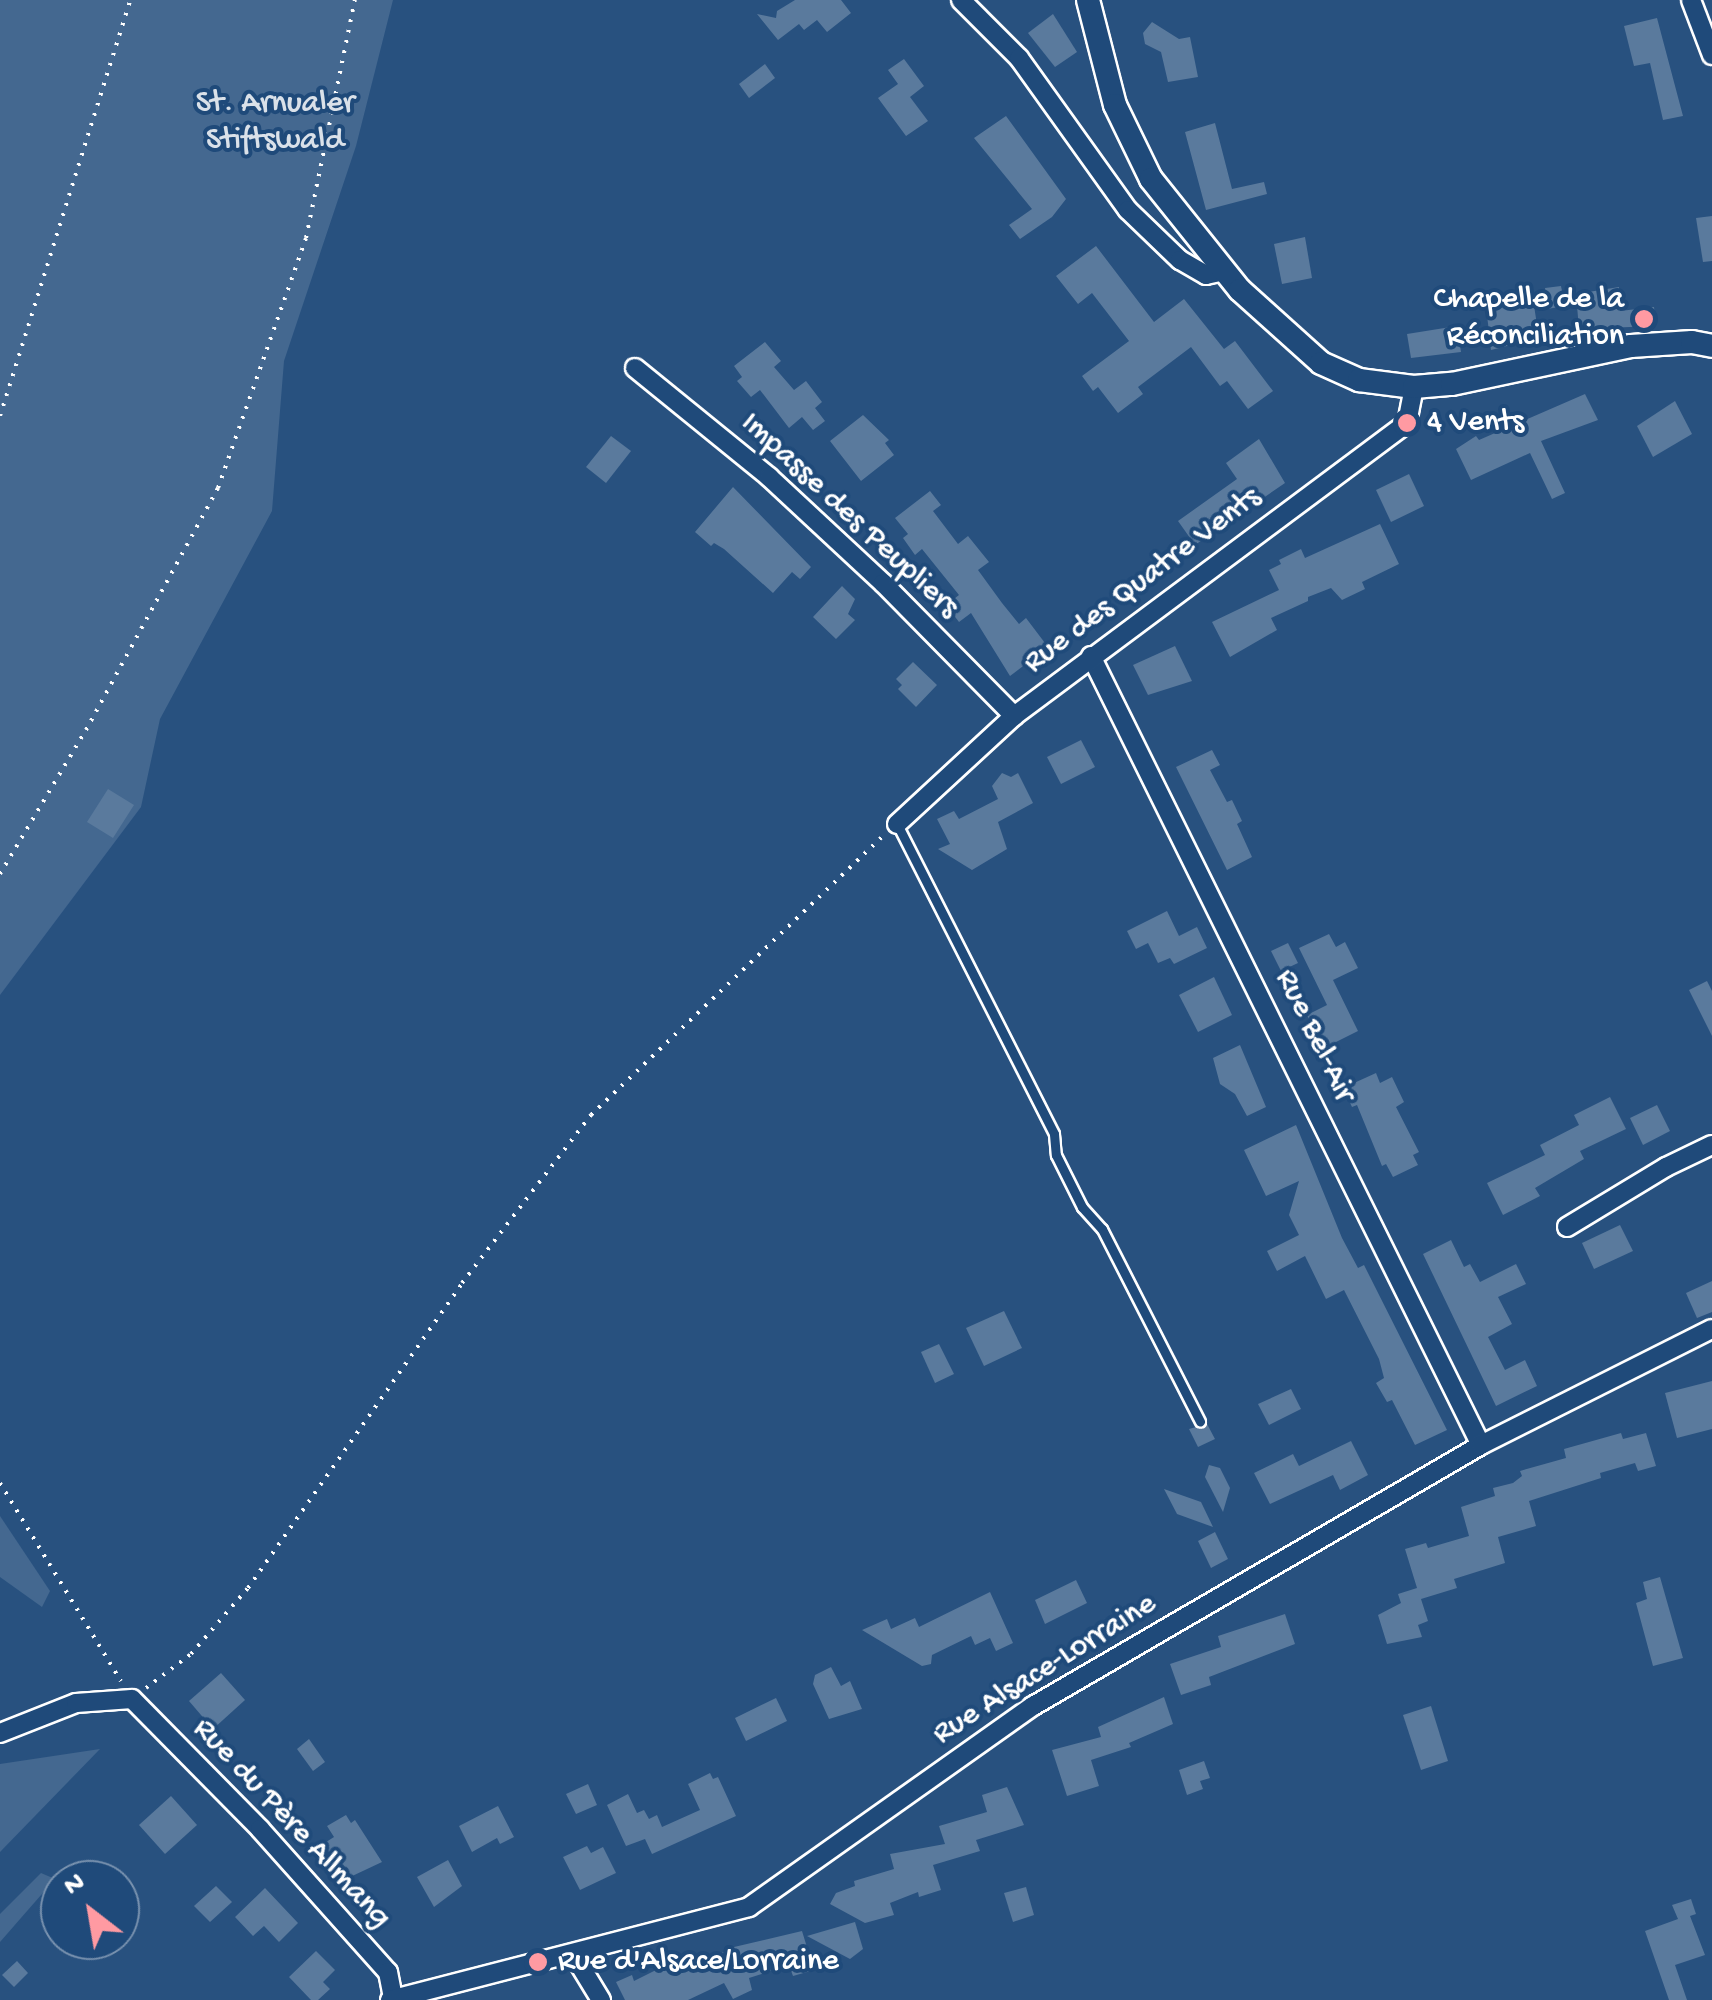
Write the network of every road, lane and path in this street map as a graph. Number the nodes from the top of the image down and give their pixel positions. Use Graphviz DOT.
graph roads {
  1 [pos="130,0"];
  2 [pos="355,0"];
  3 [pos="960,0"];
  4 [pos="1088,0"];
  5 [pos="1691,0"];
  6 [pos="1712,55"];
  7 [pos="1224,271"];
  8 [pos="1712,346"];
  9 [pos="635,368"];
  10 [pos="1414,386"];
  11 [pos="0,416"];
  12 [pos="1091,656"];
  13 [pos="1014,716"];
  14 [pos="897,824"];
  15 [pos="0,874"];
  16 [pos="1712,1145"];
  17 [pos="1567,1227"];
  18 [pos="1712,1329"];
  19 [pos="1200,1420"];
  20 [pos="1481,1444"];
  21 [pos="0,1483"];
  22 [pos="132,1699"];
  23 [pos="0,1732"];
  24 [pos="573,1954"];
  25 [pos="391,1999"];
  26 [pos="601,2000"];
  1 -- 11 [label="path"];
  2 -- 15 [label="path"];
  3 -- 7 [label="street"];
  4 -- 7 [label="street"];
  5 -- 6 [label="street"];
  7 -- 10 [label="street"];
  8 -- 10 [label="street"];
  9 -- 13 [label="street, Impasse des Peupliers"];
  10 -- 12 [label="street, Rue des Quatre Vents"];
  12 -- 13 [label="street, Rue des Quatre Vents"];
  12 -- 20 [label="street, Rue Bel-Air"];
  13 -- 14 [label="street, Rue des Quatre Vents"];
  14 -- 19 [label="lane"];
  14 -- 22 [label="path"];
  16 -- 17 [label="street"];
  18 -- 20 [label="street, Rue Alsace-Lorraine"];
  20 -- 24 [label="street, Rue Alsace-Lorraine"];
  21 -- 22 [label="path"];
  22 -- 23 [label="street"];
  22 -- 25 [label="street, Rue du Père Allmang"];
  24 -- 25 [label="street, Rue Alsace-Lorraine"];
  24 -- 26 [label="street"];
}
